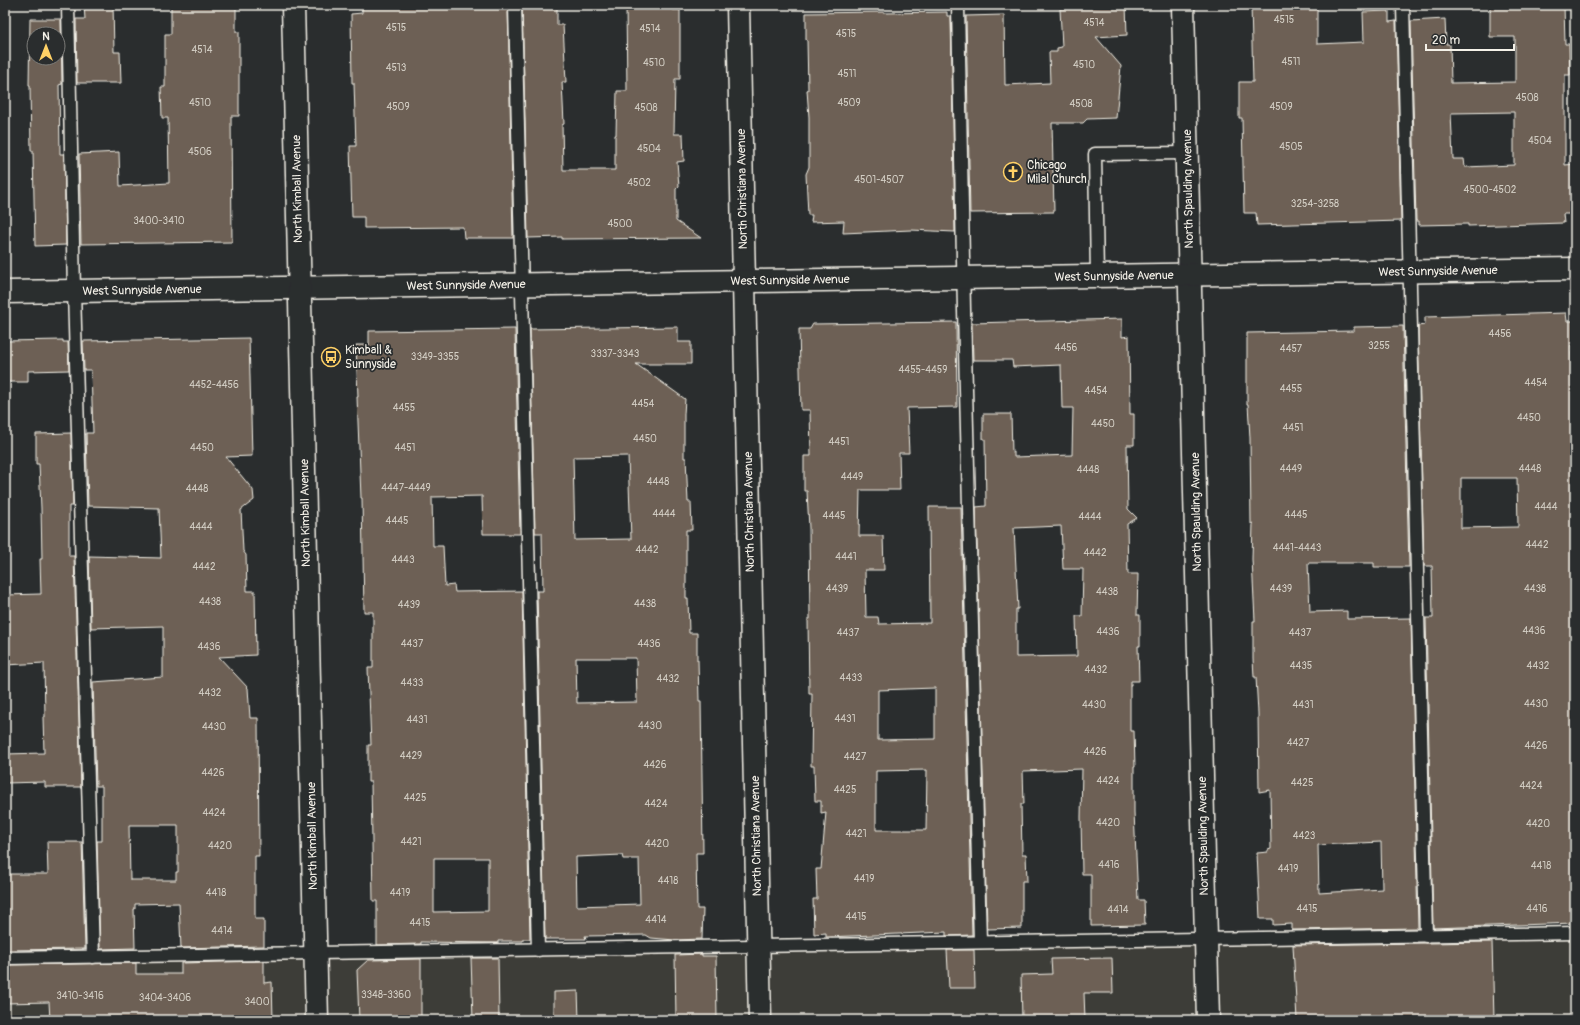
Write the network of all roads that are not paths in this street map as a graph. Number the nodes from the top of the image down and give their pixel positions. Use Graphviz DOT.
graph roads {
  1 [pos="68,5"];
  2 [pos="292,5"];
  3 [pos="515,5"];
  4 [pos="738,5"];
  5 [pos="958,5"];
  6 [pos="1183,5"];
  7 [pos="1403,5"];
  8 [pos="1187,153"];
  9 [pos="1575,269"];
  10 [pos="1410,271"];
  11 [pos="1190,274"];
  12 [pos="1097,276"];
  13 [pos="964,278"];
  14 [pos="744,281"];
  15 [pos="521,284"];
  16 [pos="299,287"];
  17 [pos="74,291"];
  18 [pos="5,292"];
  19 [pos="1575,933"];
  20 [pos="1426,936"];
  21 [pos="1206,939"];
  22 [pos="980,942"];
  23 [pos="758,946"];
  24 [pos="538,950"];
  25 [pos="315,953"];
  26 [pos="94,957"];
  27 [pos="5,958"];
  28 [pos="317,1020"];
  29 [pos="760,1020"];
  30 [pos="1208,1020"];
  1 -- 17 [label="lane"];
  2 -- 16 [label="street, North Kimball Avenue"];
  3 -- 15 [label="lane"];
  4 -- 14 [label="street, North Christiana Avenue"];
  5 -- 13 [label="lane"];
  6 -- 8 [label="street, North Spaulding Avenue"];
  7 -- 10 [label="lane"];
  8 -- 11 [label="street, North Spaulding Avenue"];
  8 -- 12 [label="lane"];
  9 -- 10 [label="street, West Sunnyside Avenue"];
  10 -- 11 [label="street, West Sunnyside Avenue"];
  10 -- 20 [label="lane"];
  11 -- 12 [label="street, West Sunnyside Avenue"];
  11 -- 21 [label="street, North Spaulding Avenue"];
  12 -- 13 [label="street, West Sunnyside Avenue"];
  13 -- 14 [label="street, West Sunnyside Avenue"];
  13 -- 22 [label="lane"];
  14 -- 15 [label="street, West Sunnyside Avenue"];
  14 -- 23 [label="street, North Christiana Avenue"];
  15 -- 16 [label="street, West Sunnyside Avenue"];
  15 -- 24 [label="lane"];
  16 -- 17 [label="street, West Sunnyside Avenue"];
  16 -- 25 [label="street, North Kimball Avenue"];
  17 -- 18 [label="street, West Sunnyside Avenue"];
  17 -- 26 [label="lane"];
  19 -- 20 [label="lane"];
  20 -- 21 [label="lane"];
  21 -- 22 [label="lane"];
  21 -- 30 [label="street, North Spaulding Avenue"];
  22 -- 23 [label="lane"];
  23 -- 24 [label="lane"];
  23 -- 29 [label="street, North Christiana Avenue"];
  24 -- 25 [label="lane"];
  25 -- 26 [label="lane"];
  25 -- 28 [label="street, North Kimball Avenue"];
  26 -- 27 [label="lane"];
}
